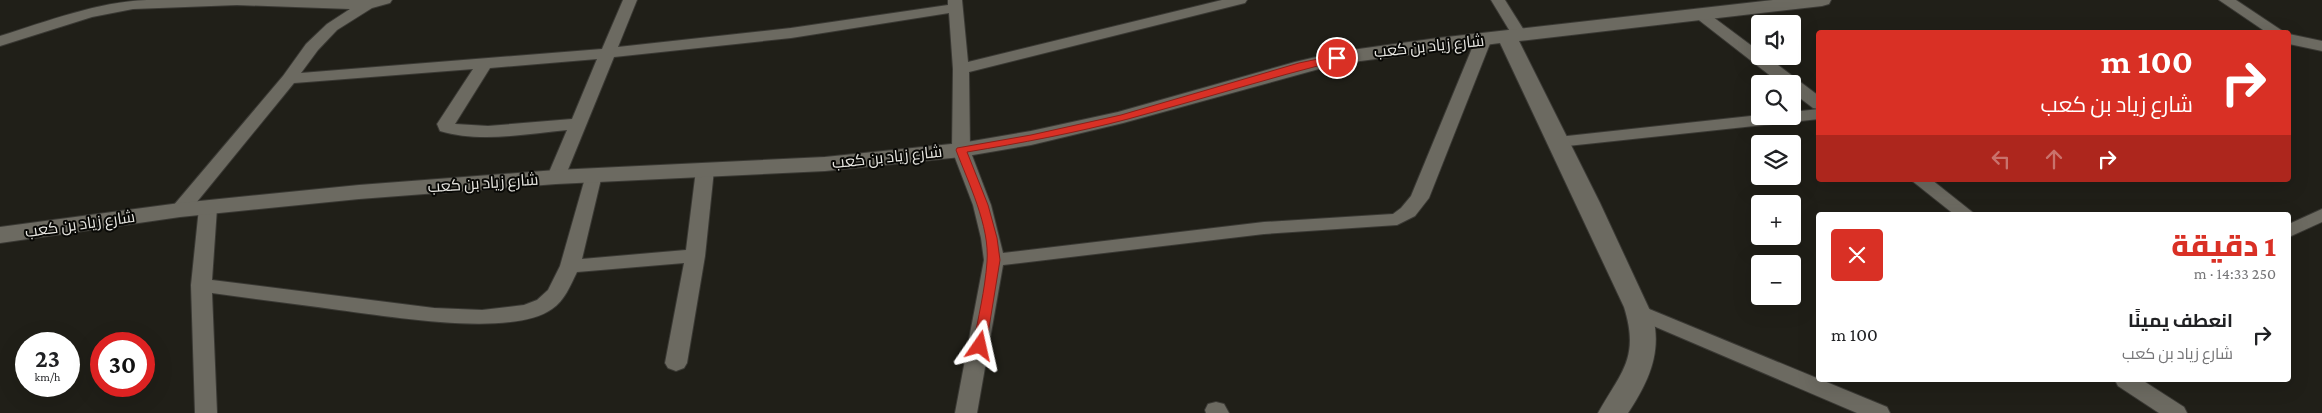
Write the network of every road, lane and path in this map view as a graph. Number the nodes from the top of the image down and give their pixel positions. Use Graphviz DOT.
graph roads {
  1 [pos="385,0"];
  2 [pos="630,0"];
  3 [pos="1240,0"];
  4 [pos="1498,0"];
  5 [pos="1822,0"];
  6 [pos="2226,0"];
  7 [pos="956,2"];
  8 [pos="1771,2"];
  9 [pos="367,6"];
  10 [pos="1700,14"];
  11 [pos="2273,30"];
  12 [pos="1513,36"];
  13 [pos="2291,39"];
  14 [pos="0,41"];
  15 [pos="1482,41"];
  16 [pos="2322,46"];
  17 [pos="610,53"];
  18 [pos="484,64"];
  19 [pos="961,69"];
  20 [pos="1780,75"];
  21 [pos="288,80"];
  22 [pos="1801,91"];
  23 [pos="1816,102"];
  24 [pos="1816,114"];
  25 [pos="578,124"];
  26 [pos="1558,142"];
  27 [pos="961,150"];
  28 [pos="705,170"];
  29 [pos="593,176"];
  30 [pos="556,177"];
  31 [pos="1923,182"];
  32 [pos="208,208"];
  33 [pos="180,210"];
  34 [pos="1963,212"];
  35 [pos="2322,215"];
  36 [pos="2291,230"];
  37 [pos="0,236"];
  38 [pos="695,256"];
  39 [pos="994,260"];
  40 [pos="570,266"];
  41 [pos="201,285"];
  42 [pos="1637,311"];
  43 [pos="676,364"];
  44 [pos="2129,382"];
  45 [pos="206,413"];
  46 [pos="966,413"];
  47 [pos="1612,413"];
  48 [pos="1879,413"];
  49 [pos="2176,413"];
  1 -- 9 [label="street"];
  2 -- 17 [label="street"];
  3 -- 19 [label="street"];
  4 -- 12 [label="street"];
  5 -- 8 [label="street, شارع زياد بن كعب"];
  6 -- 11 [label="street"];
  7 -- 17 [label="street"];
  7 -- 19 [label="street"];
  8 -- 10 [label="street, شارع زياد بن كعب"];
  9 -- 14 [label="street"];
  9 -- 21 [label="street"];
  10 -- 12 [label="street, شارع زياد بن كعب"];
  10 -- 20 [label="street"];
  12 -- 15 [label="street, شارع زياد بن كعب"];
  12 -- 26 [label="street"];
  13 -- 16 [label="street"];
  15 -- 27 [label="street, شارع زياد بن كعب"];
  15 -- 39 [label="street"];
  17 -- 18 [label="street"];
  17 -- 25 [label="street"];
  18 -- 21 [label="street"];
  18 -- 25 [label="street"];
  19 -- 27 [label="street"];
  21 -- 33 [label="street"];
  22 -- 23 [label="street"];
  24 -- 26 [label="street"];
  25 -- 30 [label="street"];
  26 -- 42 [label="street"];
  27 -- 28 [label="street, شارع زياد بن كعب"];
  27 -- 39 [label="street"];
  28 -- 29 [label="street, شارع زياد بن كعب"];
  28 -- 38 [label="street"];
  29 -- 30 [label="street, شارع زياد بن كعب"];
  29 -- 40 [label="street"];
  30 -- 32 [label="street, شارع زياد بن كعب"];
  31 -- 34 [label="street"];
  32 -- 33 [label="street, شارع زياد بن كعب"];
  32 -- 41 [label="street"];
  33 -- 37 [label="street, شارع زياد بن كعب"];
  35 -- 36 [label="street"];
  38 -- 40 [label="street"];
  38 -- 43 [label="street"];
  39 -- 46 [label="street"];
  40 -- 41 [label="street"];
  41 -- 45 [label="street"];
  42 -- 47 [label="street"];
  42 -- 48 [label="street"];
  44 -- 49 [label="street"];
}
